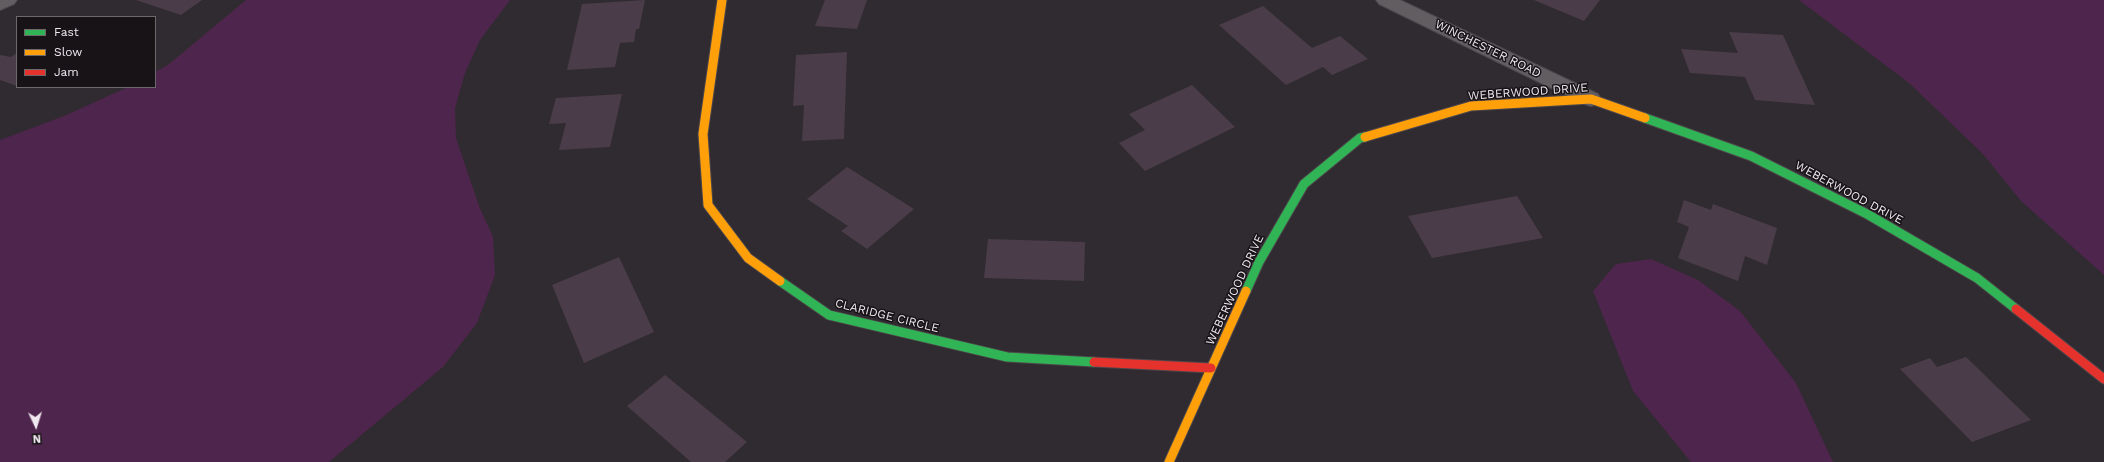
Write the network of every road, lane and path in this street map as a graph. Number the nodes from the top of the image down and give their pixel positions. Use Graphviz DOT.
graph roads {
  1 [pos="8,0"];
  2 [pos="722,0"];
  3 [pos="1385,0"];
  4 [pos="0,4"];
  5 [pos="1591,98"];
  6 [pos="1212,368"];
  7 [pos="2104,379"];
  8 [pos="1169,462"];
  1 -- 4 [label="street"];
  2 -- 6 [label="street, CLARIDGE CIRCLE"];
  3 -- 5 [label="street, WINCHESTER ROAD"];
  5 -- 6 [label="street, WEBERWOOD DRIVE"];
  5 -- 7 [label="street, WEBERWOOD DRIVE"];
  6 -- 8 [label="street, WEBERWOOD DRIVE"];
}
